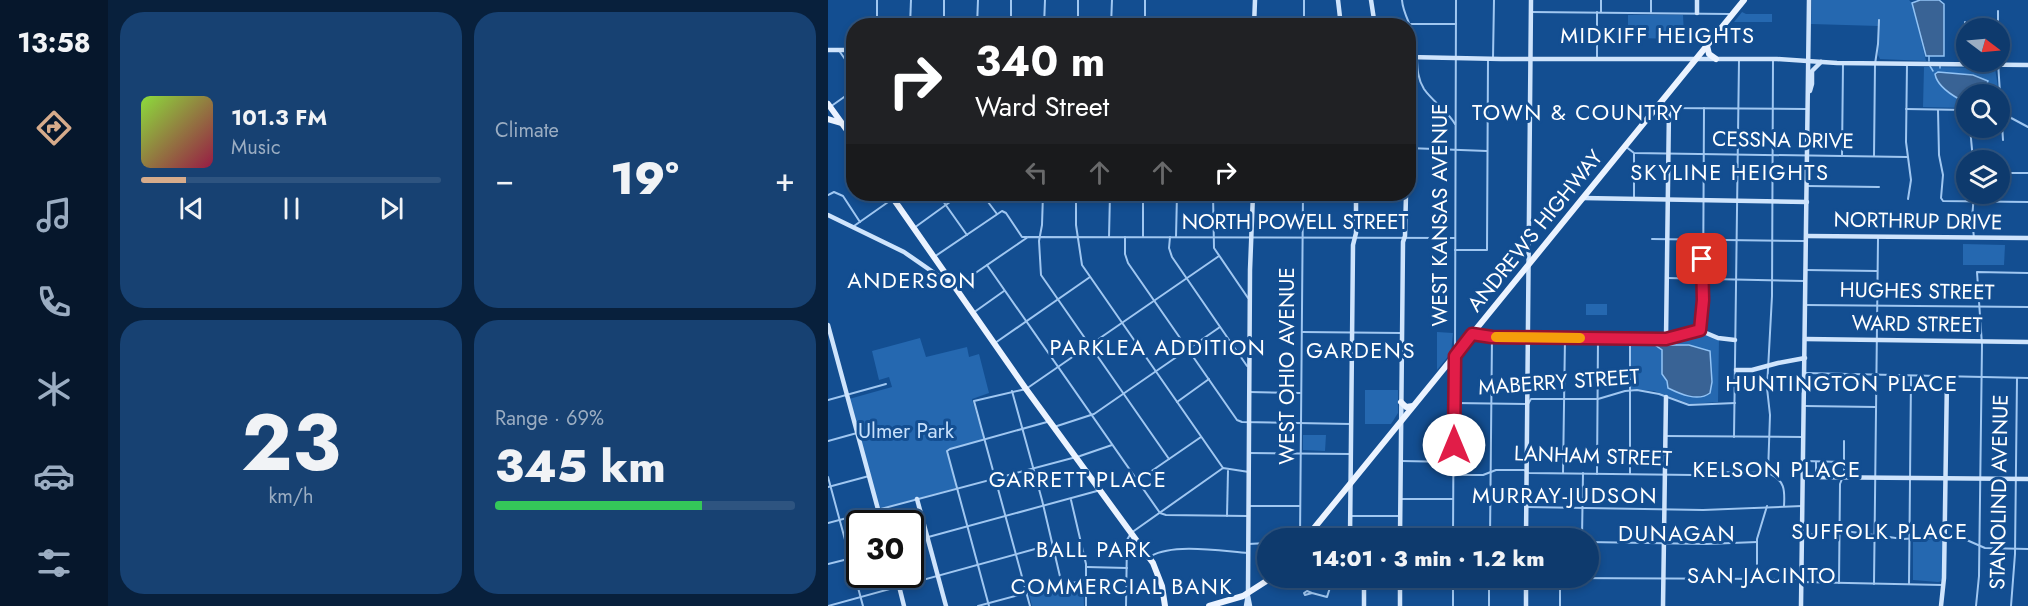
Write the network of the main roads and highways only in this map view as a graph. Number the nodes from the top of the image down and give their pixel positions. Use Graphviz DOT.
graph roads {
  1 [pos="1744,0"];
  2 [pos="1707,45"];
  3 [pos="1716,59"];
  4 [pos="829,106"];
  5 [pos="828,119"];
  6 [pos="841,123"];
  7 [pos="846,130"];
  8 [pos="895,201"];
  9 [pos="1401,402"];
  10 [pos="1413,406"];
  11 [pos="1314,528"];
  12 [pos="1257,588"];
  13 [pos="1165,606"];
  14 [pos="1209,606"];
  1 -- 2 [label="main road, ANDREWS HIGHWAY"];
  2 -- 3 [label="main road"];
  2 -- 10 [label="main road, ANDREWS HIGHWAY"];
  4 -- 6 [label="main road"];
  5 -- 6 [label="main road"];
  6 -- 7 [label="main road"];
  8 -- 13 [label="main road"];
  9 -- 10 [label="main road"];
  10 -- 11 [label="main road, ANDREWS HIGHWAY"];
  12 -- 14 [label="main road"];
}
